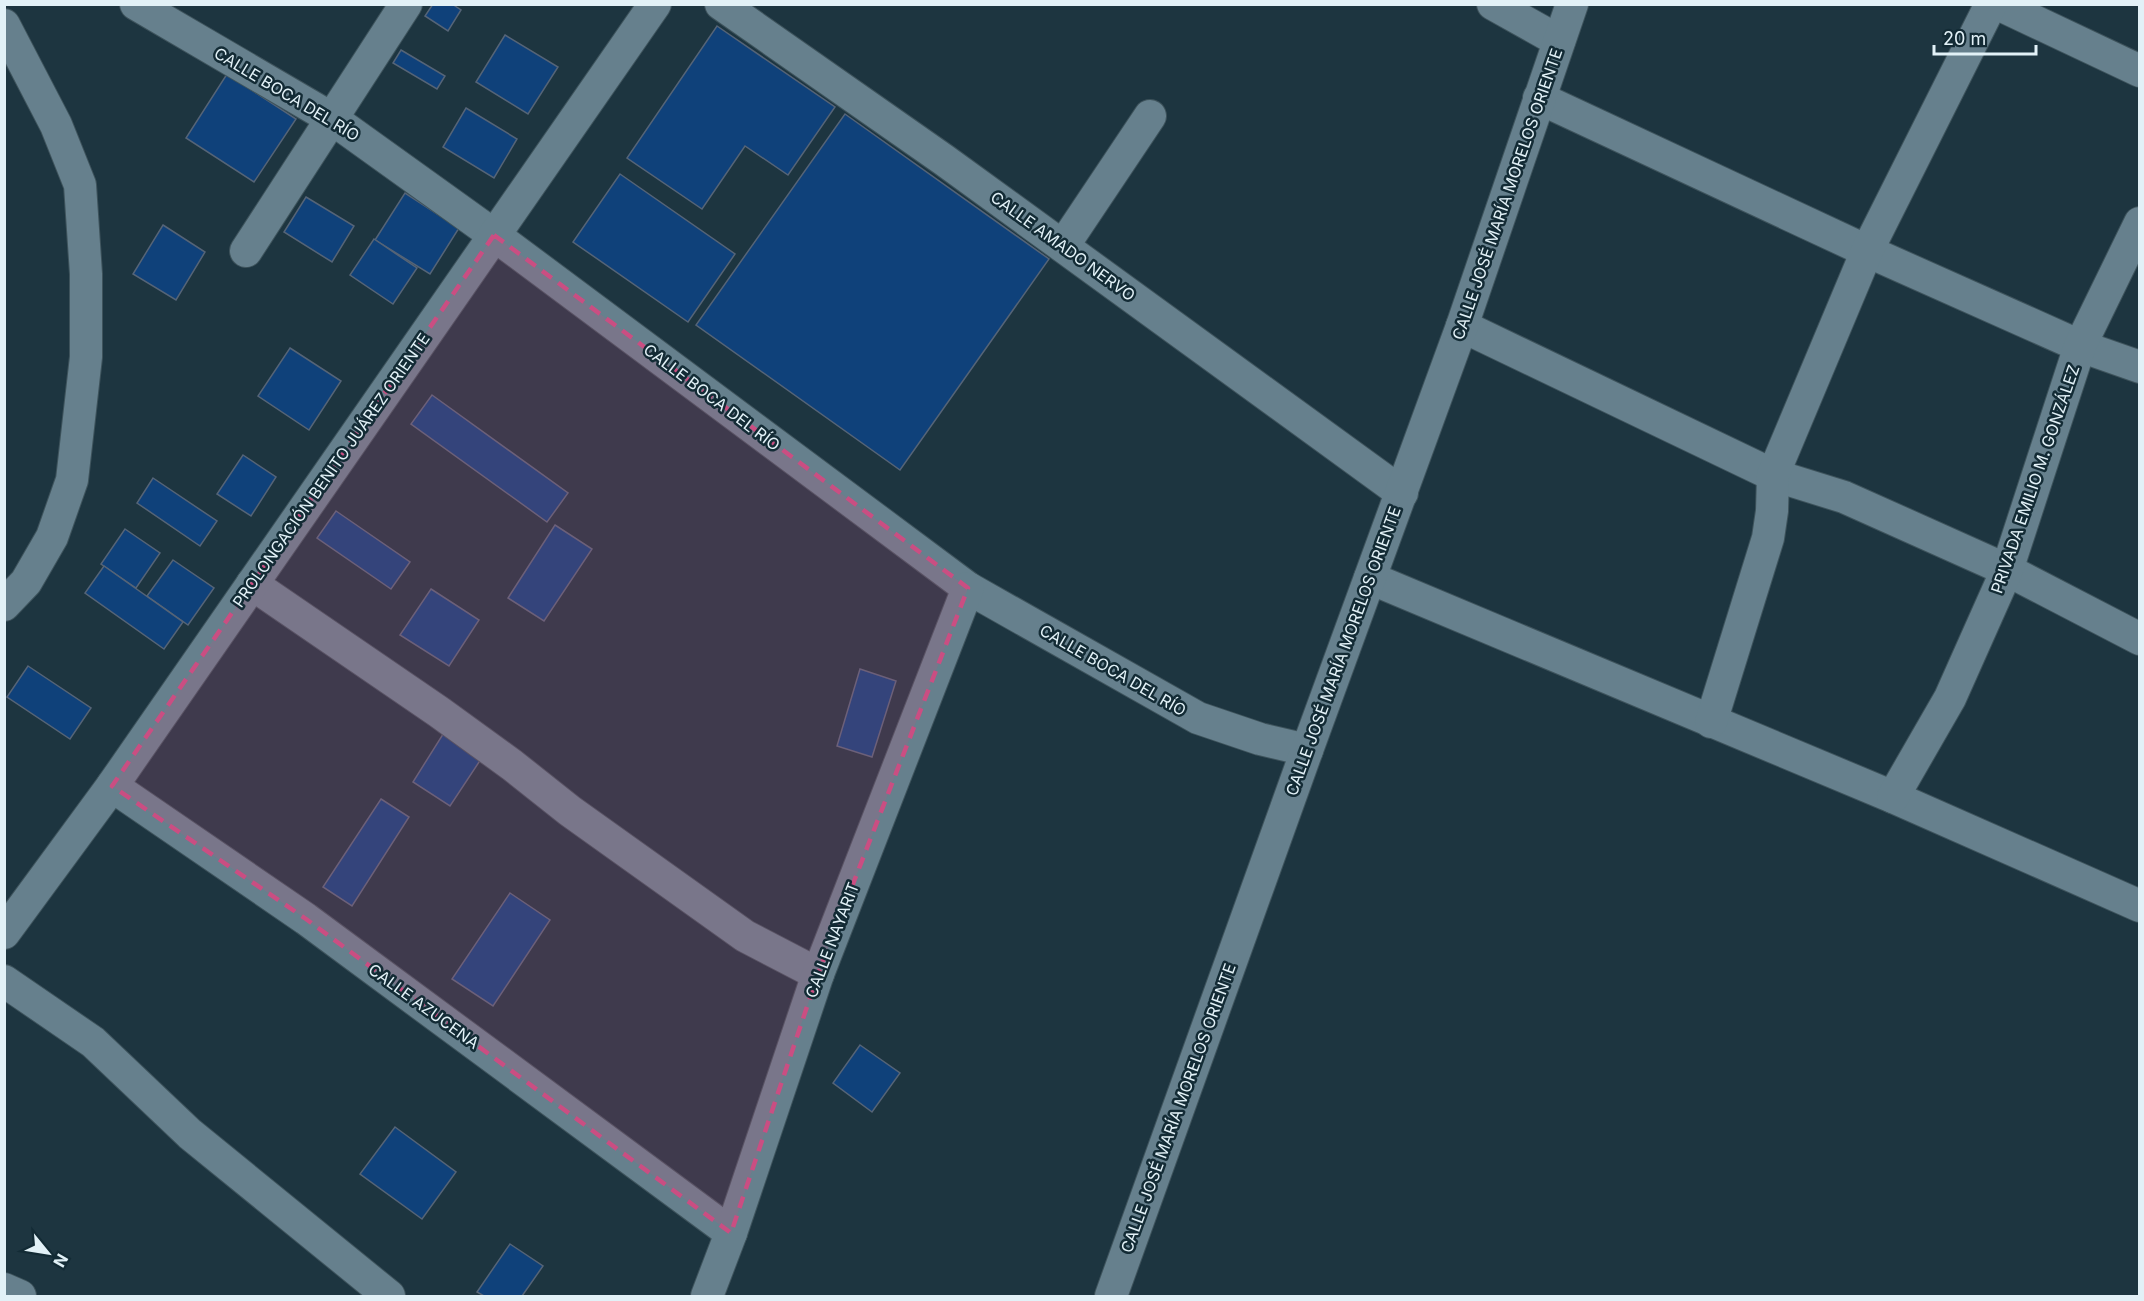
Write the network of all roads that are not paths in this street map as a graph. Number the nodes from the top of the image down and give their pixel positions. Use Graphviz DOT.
graph roads {
  1 [pos="136,4"];
  2 [pos="406,4"];
  3 [pos="655,4"];
  4 [pos="721,4"];
  5 [pos="1493,4"];
  6 [pos="1572,4"];
  7 [pos="1991,4"];
  8 [pos="1998,4"];
  9 [pos="4,25"];
  10 [pos="1559,41"];
  11 [pos="2139,71"];
  12 [pos="1539,98"];
  13 [pos="1150,116"];
  14 [pos="331,118"];
  15 [pos="2139,224"];
  16 [pos="494,235"];
  17 [pos="1063,246"];
  18 [pos="246,251"];
  19 [pos="1867,251"];
  20 [pos="1462,327"];
  21 [pos="2080,346"];
  22 [pos="2139,367"];
  23 [pos="1773,475"];
  24 [pos="1402,492"];
  25 [pos="2007,570"];
  26 [pos="1370,578"];
  27 [pos="252,584"];
  28 [pos="968,588"];
  29 [pos="4,605"];
  30 [pos="2139,639"];
  31 [pos="1711,722"];
  32 [pos="1307,750"];
  33 [pos="112,786"];
  34 [pos="1893,797"];
  35 [pos="2139,906"];
  36 [pos="4,933"];
  37 [pos="818,974"];
  38 [pos="4,981"];
  39 [pos="731,1233"];
  40 [pos="4,1289"];
  41 [pos="20,1296"];
  42 [pos="389,1296"];
  43 [pos="707,1296"];
  44 [pos="1111,1296"];
  1 -- 14 [label="street, CALLE BOCA DEL RÍO"];
  2 -- 14 [label="street"];
  3 -- 16 [label="street, PROLONGACIÓN BENITO JUÁREZ ORIENTE"];
  4 -- 17 [label="street, CALLE AMADO NERVO"];
  5 -- 10 [label="street"];
  6 -- 10 [label="street, CALLE JOSÉ MARÍA MORELOS ORIENTE"];
  7 -- 19 [label="street"];
  8 -- 11 [label="street"];
  9 -- 29 [label="street"];
  10 -- 12 [label="street, CALLE JOSÉ MARÍA MORELOS ORIENTE"];
  12 -- 19 [label="street"];
  12 -- 20 [label="street, CALLE JOSÉ MARÍA MORELOS ORIENTE"];
  13 -- 17 [label="street"];
  14 -- 16 [label="street, CALLE BOCA DEL RÍO"];
  14 -- 18 [label="street"];
  15 -- 21 [label="street, PRIVADA EMILIO M. GONZÁLEZ"];
  16 -- 27 [label="street, PROLONGACIÓN BENITO JUÁREZ ORIENTE"];
  16 -- 28 [label="street, CALLE BOCA DEL RÍO"];
  17 -- 24 [label="street, CALLE AMADO NERVO"];
  19 -- 21 [label="street"];
  19 -- 23 [label="street"];
  20 -- 23 [label="street"];
  20 -- 24 [label="street, CALLE JOSÉ MARÍA MORELOS ORIENTE"];
  21 -- 22 [label="street"];
  21 -- 25 [label="street, PRIVADA EMILIO M. GONZÁLEZ"];
  23 -- 25 [label="street"];
  23 -- 31 [label="street"];
  24 -- 26 [label="street, CALLE JOSÉ MARÍA MORELOS ORIENTE"];
  25 -- 30 [label="street"];
  25 -- 34 [label="street, PRIVADA EMILIO M. GONZÁLEZ"];
  26 -- 31 [label="street"];
  26 -- 32 [label="street, CALLE JOSÉ MARÍA MORELOS ORIENTE"];
  27 -- 33 [label="street, PROLONGACIÓN BENITO JUÁREZ ORIENTE"];
  27 -- 37 [label="street"];
  28 -- 32 [label="street, CALLE BOCA DEL RÍO"];
  28 -- 37 [label="street, CALLE NAYARIT"];
  31 -- 34 [label="street"];
  32 -- 44 [label="street, CALLE JOSÉ MARÍA MORELOS ORIENTE"];
  33 -- 36 [label="street, PROLONGACIÓN BENITO JUÁREZ ORIENTE"];
  33 -- 39 [label="street, CALLE AZUCENA"];
  34 -- 35 [label="street"];
  37 -- 39 [label="street, CALLE NAYARIT"];
  38 -- 42 [label="street"];
  39 -- 43 [label="street, CALLE NAYARIT"];
  40 -- 41 [label="street"];
}
